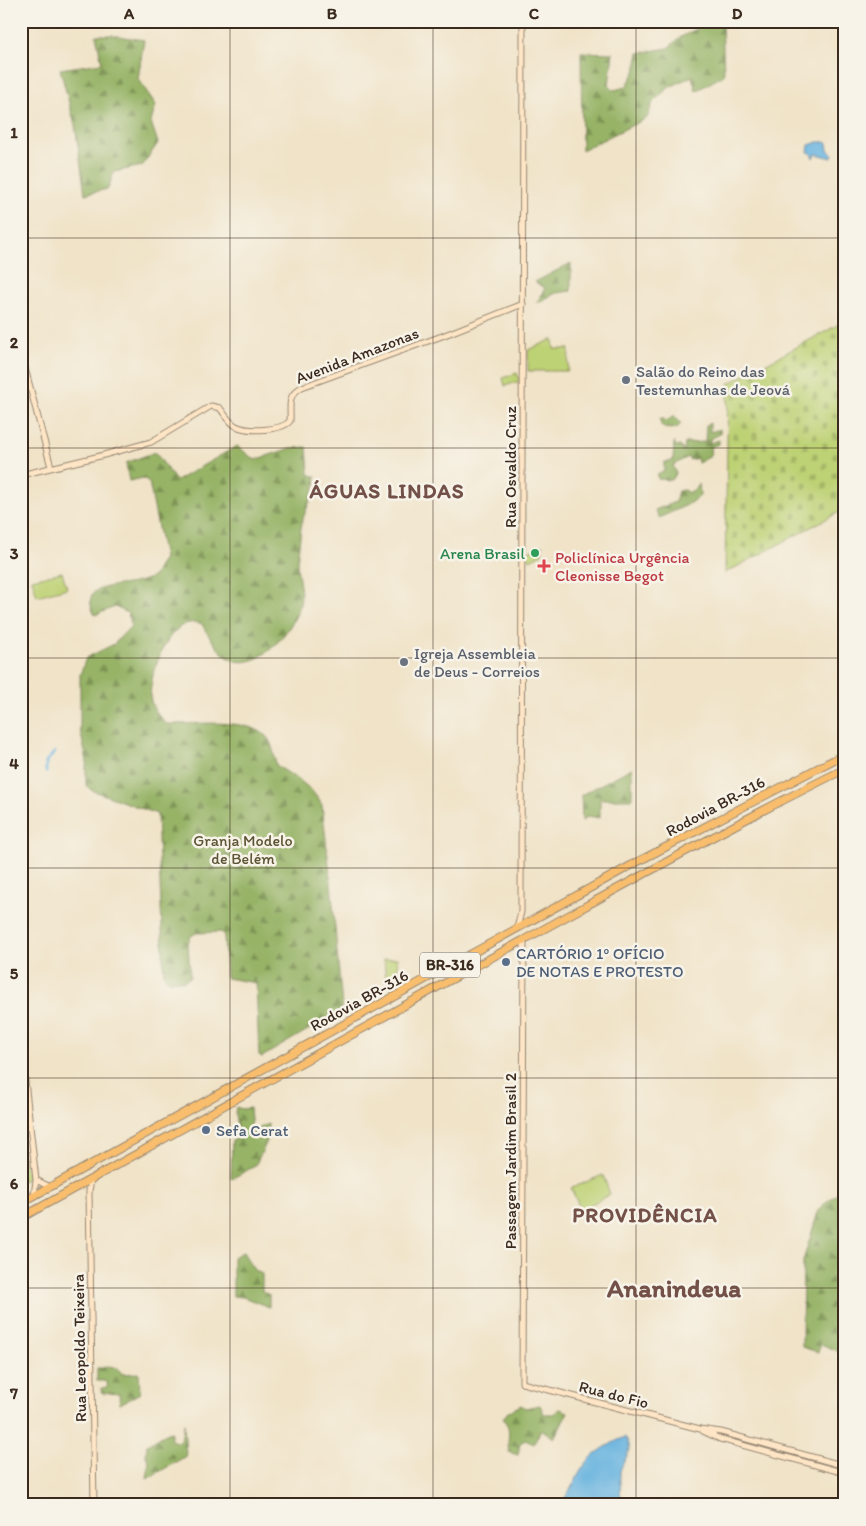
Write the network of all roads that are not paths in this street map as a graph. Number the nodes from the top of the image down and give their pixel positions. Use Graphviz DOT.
graph roads {
  1 [pos="523,21"];
  2 [pos="523,304"];
  3 [pos="21,353"];
  4 [pos="51,467"];
  5 [pos="21,475"];
  6 [pos="845,754"];
  7 [pos="845,769"];
  8 [pos="521,912"];
  9 [pos="532,920"];
  10 [pos="517,928"];
  11 [pos="524,940"];
  12 [pos="412,987"];
  13 [pos="397,994"];
  14 [pos="418,998"];
  15 [pos="399,1008"];
  16 [pos="21,1044"];
  17 [pos="163,1125"];
  18 [pos="153,1130"];
  19 [pos="168,1137"];
  20 [pos="161,1141"];
  21 [pos="92,1179"];
  22 [pos="36,1180"];
  23 [pos="82,1185"];
  24 [pos="50,1187"];
  25 [pos="89,1191"];
  26 [pos="34,1196"];
  27 [pos="21,1203"];
  28 [pos="21,1218"];
  29 [pos="522,1383"];
  30 [pos="700,1429"];
  31 [pos="822,1460"];
  32 [pos="828,1462"];
  33 [pos="820,1466"];
  34 [pos="845,1466"];
  35 [pos="826,1468"];
  36 [pos="845,1473"];
  37 [pos="94,1505"];
  1 -- 2 [label="street, Rua Osvaldo Cruz"];
  2 -- 4 [label="street, Avenida Amazonas"];
  2 -- 8 [label="street, Rua Osvaldo Cruz"];
  3 -- 4 [label="street"];
  4 -- 5 [label="street"];
  6 -- 9 [label="highway, Rodovia BR-316 / BR-316"];
  7 -- 11 [label="highway, Rodovia BR-316 / BR-316"];
  8 -- 9 [label="street"];
  8 -- 10 [label="street, Rua Osvaldo Cruz"];
  9 -- 10 [label="highway, Rodovia BR-316 / BR-316"];
  10 -- 12 [label="highway, Rodovia BR-316 / BR-316"];
  11 -- 14 [label="highway, Rodovia BR-316 / BR-316"];
  11 -- 29 [label="street, Passagem Jardim Brasil 2"];
  12 -- 13 [label="highway, Rodovia BR-316 / BR-316"];
  12 -- 14 [label="highway"];
  13 -- 15 [label="highway"];
  13 -- 17 [label="highway, Rodovia BR-316 / BR-316"];
  14 -- 15 [label="highway, Rodovia BR-316 / BR-316"];
  15 -- 19 [label="highway, Rodovia BR-316 / BR-316"];
  16 -- 22 [label="street"];
  17 -- 18 [label="highway, Rodovia BR-316 / BR-316"];
  17 -- 19 [label="highway"];
  18 -- 20 [label="highway"];
  18 -- 24 [label="highway, Rodovia BR-316 / BR-316"];
  19 -- 20 [label="highway, BR-316"];
  20 -- 21 [label="highway, BR-316"];
  21 -- 23 [label="highway, BR-316"];
  21 -- 25 [label="street, Rua Leopoldo Teixeira"];
  22 -- 24 [label="street"];
  22 -- 26 [label="street"];
  23 -- 25 [label="street"];
  23 -- 28 [label="highway, BR-316"];
  24 -- 26 [label="highway, Rodovia BR-316 / BR-316"];
  25 -- 37 [label="street, Rua Leopoldo Teixeira"];
  26 -- 27 [label="highway, Rodovia BR-316 / BR-316"];
  29 -- 30 [label="street, Rua do Fio"];
  30 -- 31 [label="street, Rua do Fio"];
  30 -- 33 [label="street, Rua do Fio"];
  31 -- 32 [label="street, Rua do Fio"];
  31 -- 33 [label="street"];
  32 -- 34 [label="street, Rua do Fio"];
  32 -- 35 [label="street"];
  33 -- 35 [label="street, Rua do Fio"];
  35 -- 36 [label="street, Rua do Fio"];
}
